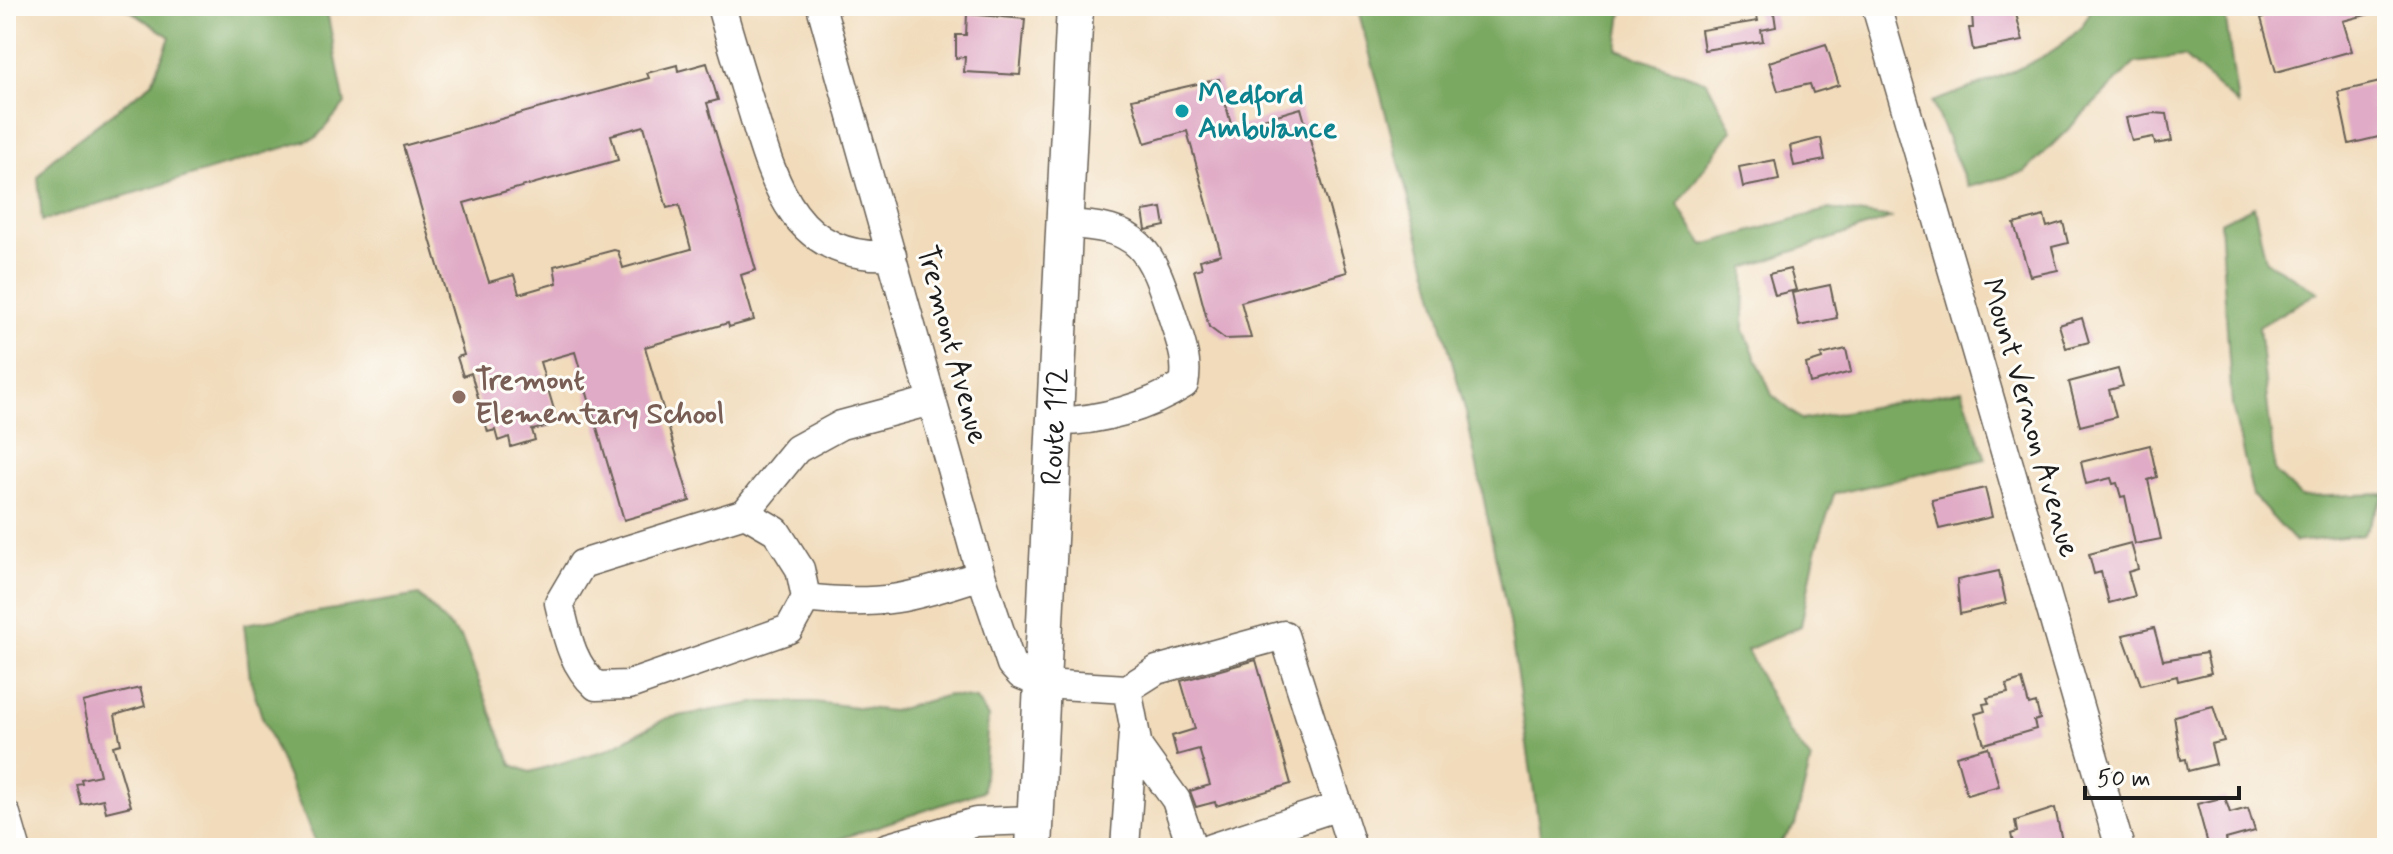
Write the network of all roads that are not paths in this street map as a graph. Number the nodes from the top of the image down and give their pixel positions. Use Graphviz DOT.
graph roads {
  1 [pos="721,6"];
  2 [pos="821,6"];
  3 [pos="1075,6"];
  4 [pos="1876,6"];
  5 [pos="1063,224"];
  6 [pos="892,255"];
  7 [pos="931,401"];
  8 [pos="1055,421"];
  9 [pos="745,513"];
  10 [pos="981,575"];
  11 [pos="806,598"];
  12 [pos="1043,684"];
  13 [pos="1127,689"];
  14 [pos="1133,727"];
  15 [pos="1339,806"];
  16 [pos="6,814"];
  17 [pos="1035,834"];
  18 [pos="976,835"];
  19 [pos="16,848"];
  20 [pos="886,848"];
  21 [pos="1125,848"];
  22 [pos="1192,848"];
  23 [pos="1211,848"];
  24 [pos="1352,848"];
  25 [pos="2120,848"];
  1 -- 6 [label="street"];
  2 -- 6 [label="street, Tremont Avenue"];
  3 -- 5 [label="main road, Route 112"];
  4 -- 25 [label="street, Mount Vernon Avenue"];
  5 -- 8 [label="main road, Route 112"];
  5 -- 8 [label="street"];
  6 -- 7 [label="street, Tremont Avenue"];
  7 -- 9 [label="street"];
  7 -- 10 [label="street, Tremont Avenue"];
  8 -- 12 [label="main road, Route 112"];
  9 -- 11 [label="street"];
  9 -- 11 [label="street"];
  10 -- 11 [label="street"];
  10 -- 12 [label="street, Tremont Avenue"];
  12 -- 13 [label="street"];
  12 -- 17 [label="main road, Route 112"];
  13 -- 14 [label="street"];
  13 -- 15 [label="street"];
  14 -- 21 [label="street"];
  14 -- 22 [label="street"];
  15 -- 23 [label="street"];
  15 -- 24 [label="street"];
  16 -- 19 [label="street"];
  17 -- 18 [label="street"];
  18 -- 20 [label="street"];
}
